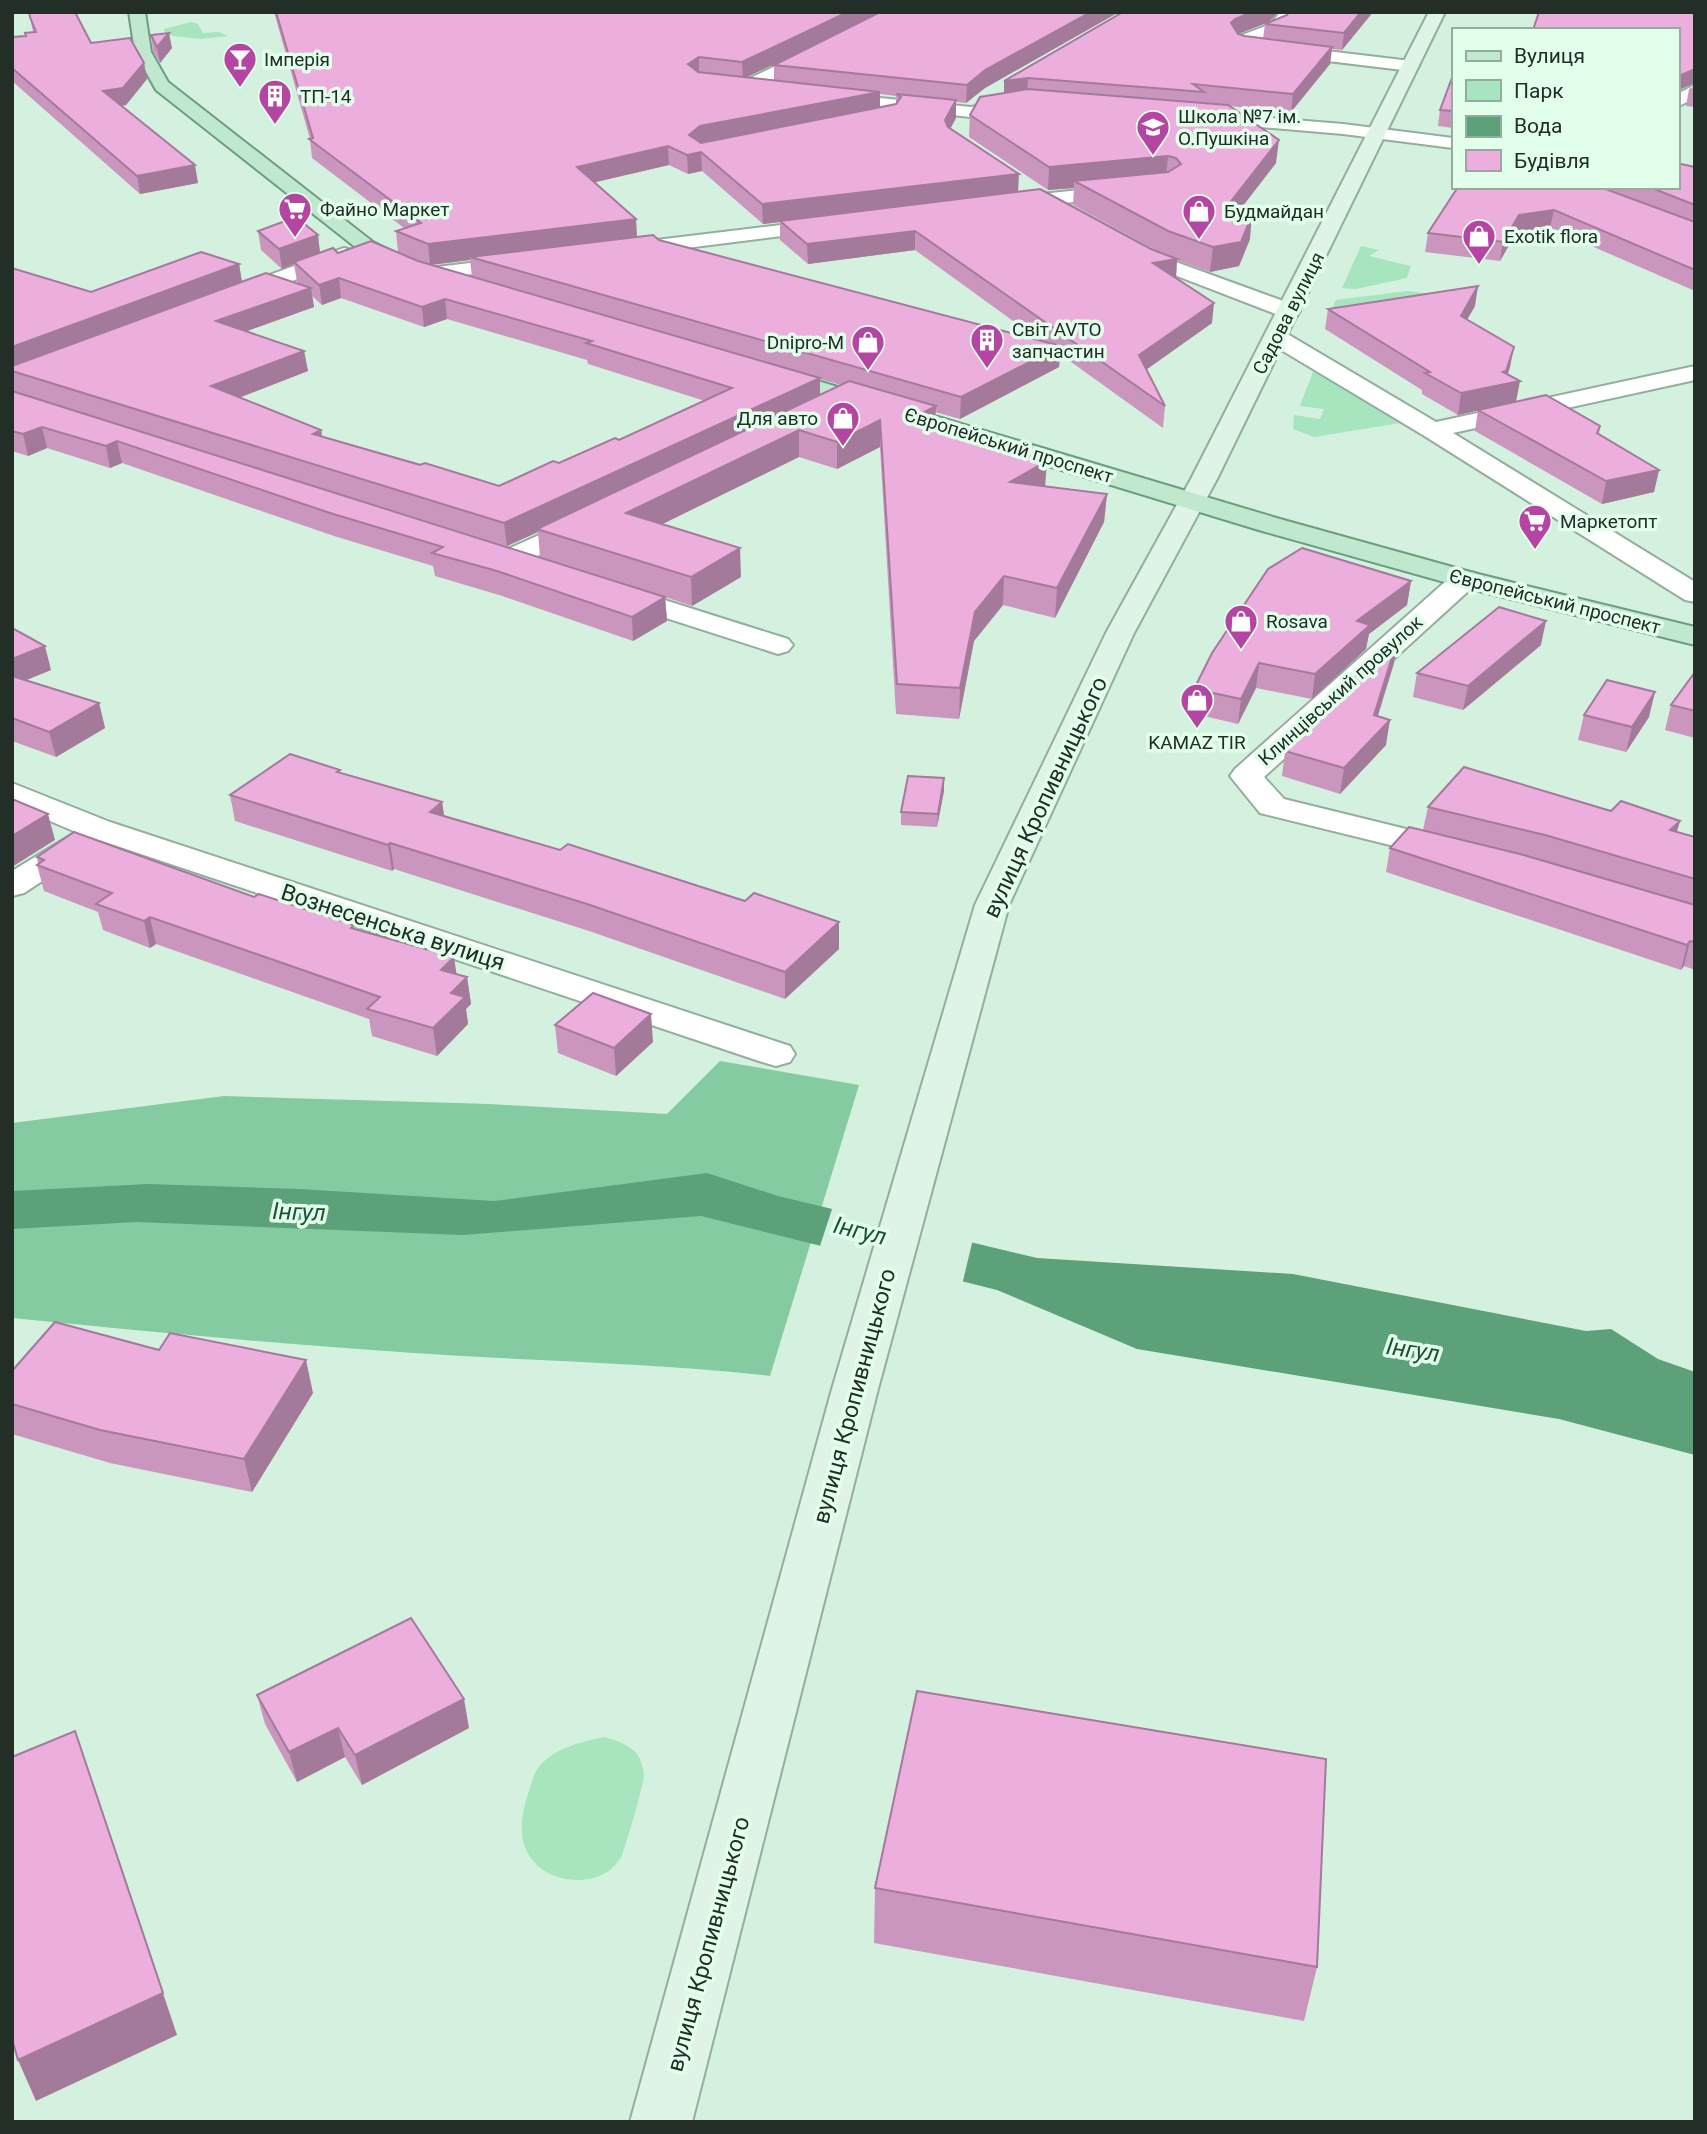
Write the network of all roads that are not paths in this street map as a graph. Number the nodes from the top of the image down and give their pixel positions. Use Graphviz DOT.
graph roads {
  1 [pos="138,12"];
  2 [pos="902,12"];
  3 [pos="1288,12"];
  4 [pos="1437,12"];
  5 [pos="1411,66"];
  6 [pos="721,85"];
  7 [pos="744,88"];
  8 [pos="1695,90"];
  9 [pos="772,91"];
  10 [pos="813,96"];
  11 [pos="1679,101"];
  12 [pos="878,112"];
  13 [pos="971,112"];
  14 [pos="1179,116"];
  15 [pos="923,124"];
  16 [pos="961,131"];
  17 [pos="1378,134"];
  18 [pos="1452,143"];
  19 [pos="1021,184"];
  20 [pos="1153,188"];
  21 [pos="1043,199"];
  22 [pos="988,206"];
  23 [pos="1075,216"];
  24 [pos="852,222"];
  25 [pos="1117,239"];
  26 [pos="366,246"];
  27 [pos="606,252"];
  28 [pos="538,261"];
  29 [pos="428,274"];
  30 [pos="481,290"];
  31 [pos="207,306"];
  32 [pos="1289,311"];
  33 [pos="1276,337"];
  34 [pos="753,369"];
  35 [pos="1695,373"];
  36 [pos="846,397"];
  37 [pos="810,416"];
  38 [pos="1432,430"];
  39 [pos="1193,501"];
  40 [pos="609,511"];
  41 [pos="483,550"];
  42 [pos="509,559"];
  43 [pos="548,571"];
  44 [pos="1465,579"];
  45 [pos="599,587"];
  46 [pos="1695,594"];
  47 [pos="1695,636"];
  48 [pos="778,645"];
  49 [pos="12,793"];
  50 [pos="98,830"];
  51 [pos="1486,858"];
  52 [pos="12,886"];
  53 [pos="776,1054"];
  54 [pos="661,2122"];
  1 -- 26 [label="main road"];
  2 -- 7 [label="street"];
  3 -- 5 [label="street"];
  4 -- 5 [label="main road, Садова вулиця"];
  5 -- 17 [label="main road, Садова вулиця"];
  6 -- 7 [label="street"];
  7 -- 9 [label="street"];
  8 -- 11 [label="street"];
  10 -- 12 [label="street"];
  12 -- 13 [label="street"];
  12 -- 15 [label="street"];
  13 -- 13 [label="street"];
  13 -- 16 [label="street"];
  14 -- 17 [label="street"];
  17 -- 18 [label="street"];
  17 -- 32 [label="main road, Садова вулиця"];
  19 -- 21 [label="street"];
  20 -- 21 [label="street"];
  21 -- 22 [label="street"];
  21 -- 23 [label="street"];
  24 -- 27 [label="street"];
  25 -- 32 [label="street"];
  26 -- 29 [label="main road"];
  26 -- 31 [label="street"];
  28 -- 29 [label="street"];
  29 -- 30 [label="main road"];
  32 -- 33 [label="main road, Садова вулиця"];
  33 -- 38 [label="street"];
  33 -- 39 [label="main road, Садова вулиця"];
  34 -- 36 [label="main road, Європейський проспект"];
  35 -- 38 [label="street"];
  36 -- 37 [label="street"];
  36 -- 39 [label="main road, Європейський проспект"];
  38 -- 46 [label="street"];
  39 -- 44 [label="main road, Європейський проспект"];
  39 -- 54 [label="main road, вулиця Кропивницького"];
  40 -- 42 [label="street"];
  41 -- 42 [label="street"];
  42 -- 43 [label="street"];
  44 -- 47 [label="main road, Європейський проспект"];
  44 -- 51 [label="street, Клинцівський провулок"];
  45 -- 48 [label="street"];
  49 -- 50 [label="street, Вознесенська вулиця"];
  50 -- 52 [label="street"];
  50 -- 53 [label="street, Вознесенська вулиця"];
}
